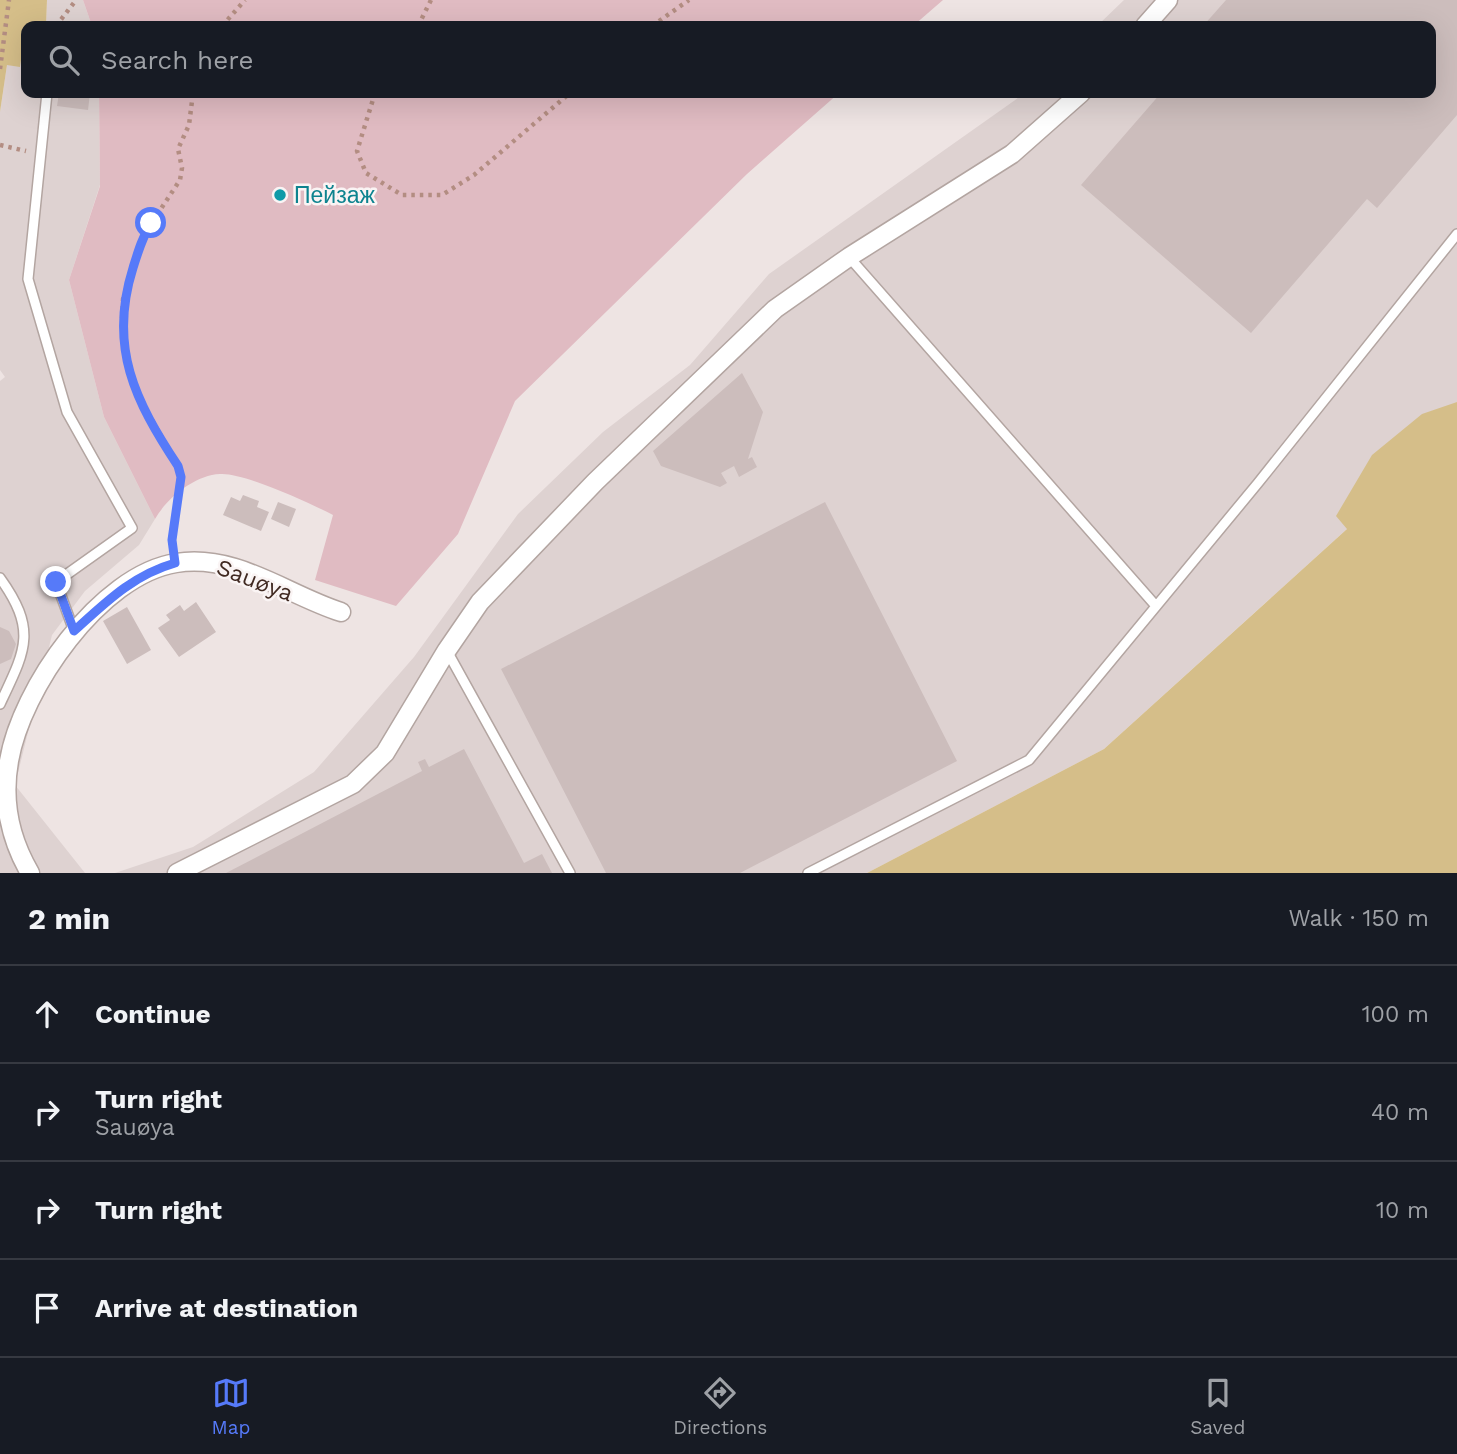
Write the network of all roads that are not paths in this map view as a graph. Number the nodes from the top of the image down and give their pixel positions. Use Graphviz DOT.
graph roads {
  1 [pos="1168,0"];
  2 [pos="1149,21"];
  3 [pos="47,98"];
  4 [pos="1075,98"];
  5 [pos="1457,234"];
  6 [pos="849,257"];
  7 [pos="0,578"];
  8 [pos="1156,606"];
  9 [pos="341,612"];
  10 [pos="74,631"];
  11 [pos="447,650"];
  12 [pos="0,704"];
  13 [pos="3,778"];
  14 [pos="30,873"];
  15 [pos="177,873"];
  16 [pos="570,873"];
  17 [pos="808,873"];
  1 -- 2 [label="street"];
  3 -- 10 [label="lane"];
  4 -- 6 [label="street"];
  5 -- 8 [label="lane"];
  6 -- 8 [label="lane"];
  6 -- 11 [label="street"];
  7 -- 12 [label="lane"];
  8 -- 17 [label="lane"];
  9 -- 10 [label="street, Sauøya"];
  10 -- 13 [label="street, Sauøya"];
  11 -- 15 [label="street"];
  11 -- 16 [label="lane"];
  13 -- 14 [label="street, Sauøya"];
}
